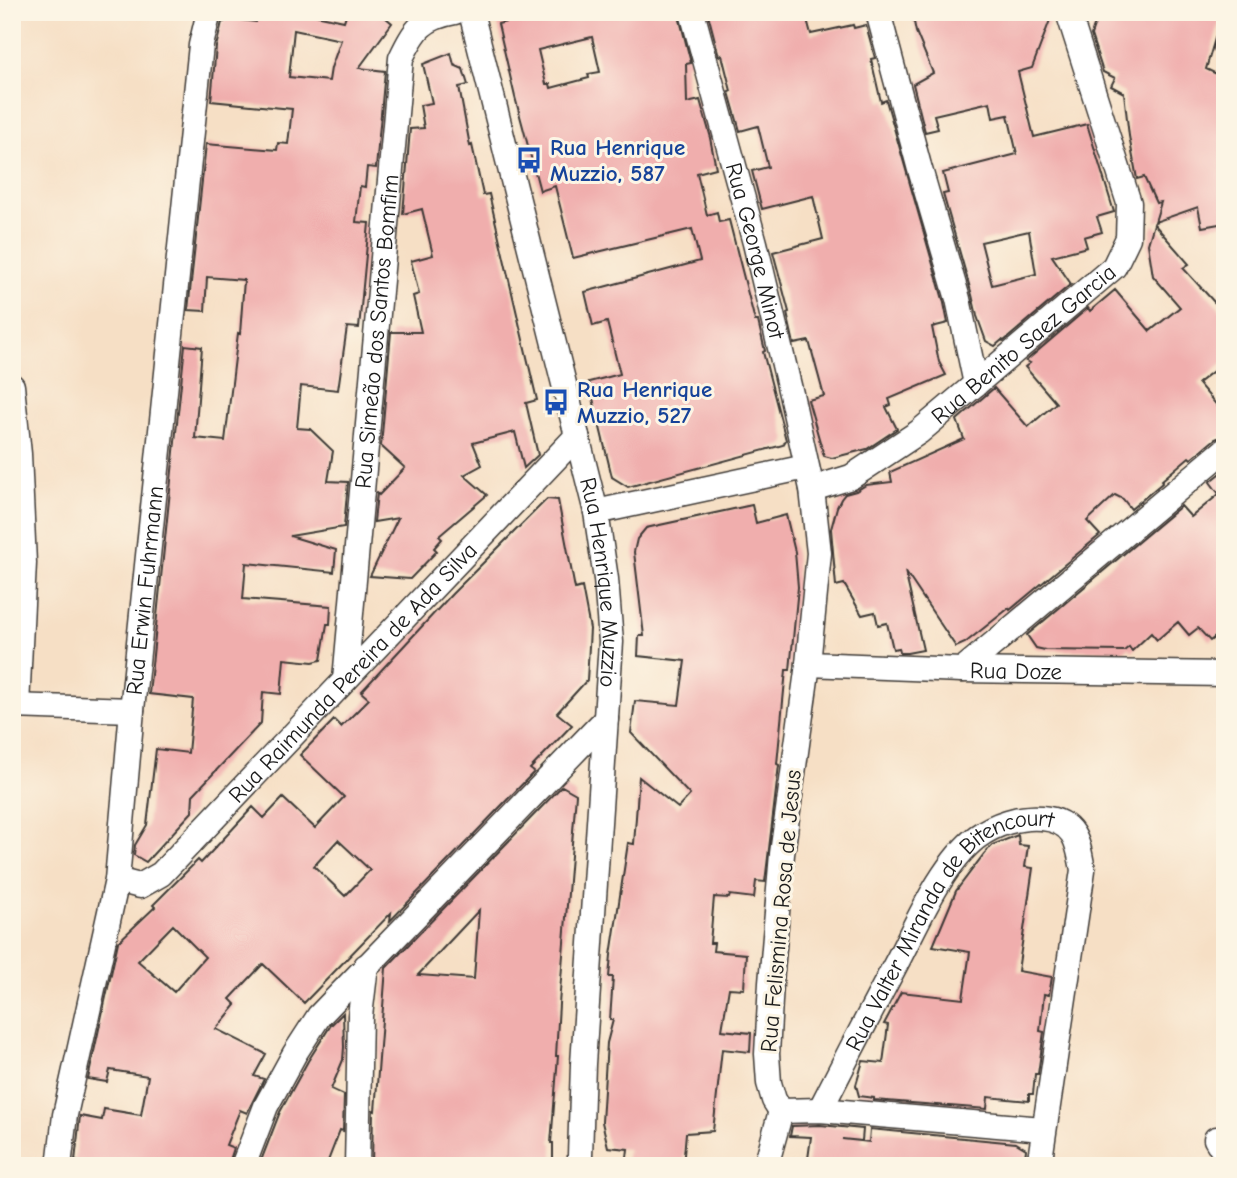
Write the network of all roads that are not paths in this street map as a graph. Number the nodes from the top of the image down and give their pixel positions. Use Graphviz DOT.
graph roads {
  1 [pos="209,12"];
  2 [pos="455,12"];
  3 [pos="471,12"];
  4 [pos="692,12"];
  5 [pos="877,12"];
  6 [pos="1068,12"];
  7 [pos="976,384"];
  8 [pos="12,386"];
  9 [pos="577,436"];
  10 [pos="1225,450"];
  11 [pos="809,478"];
  12 [pos="596,512"];
  13 [pos="808,664"];
  14 [pos="962,670"];
  15 [pos="1225,674"];
  16 [pos="345,680"];
  17 [pos="14,706"];
  18 [pos="132,710"];
  19 [pos="606,719"];
  20 [pos="117,880"];
  21 [pos="366,966"];
  22 [pos="820,1110"];
  23 [pos="781,1111"];
  24 [pos="1043,1129"];
  25 [pos="59,1166"];
  26 [pos="243,1166"];
  27 [pos="357,1166"];
  28 [pos="581,1166"];
  29 [pos="766,1166"];
  30 [pos="1039,1166"];
  1 -- 18 [label="street, Rua Erwin Fuhrmann"];
  2 -- 16 [label="street, Rua Simeão dos Santos Bomfim"];
  3 -- 9 [label="street, Rua Henrique Muzzio"];
  4 -- 11 [label="street, Rua George Minot"];
  5 -- 7 [label="street"];
  6 -- 7 [label="street, Rua Benito Saez Garcia"];
  7 -- 11 [label="street, Rua Benito Saez Garcia"];
  8 -- 17 [label="street"];
  9 -- 12 [label="street, Rua Henrique Muzzio"];
  9 -- 16 [label="street, Rua Raimunda Pereira de Ada Silva"];
  10 -- 14 [label="street"];
  11 -- 12 [label="street, Rua Benito Saez Garcia"];
  11 -- 13 [label="street, Rua Felismina Rosa de Jesus"];
  12 -- 19 [label="street, Rua Henrique Muzzio"];
  13 -- 14 [label="street, Rua Doze"];
  13 -- 23 [label="street, Rua Felismina Rosa de Jesus"];
  14 -- 15 [label="street, Rua Doze"];
  16 -- 20 [label="street, Rua Raimunda Pereira de Ada Silva"];
  17 -- 18 [label="street"];
  18 -- 20 [label="street, Rua Erwin Fuhrmann"];
  19 -- 21 [label="street"];
  19 -- 28 [label="street, Rua Henrique Muzzio"];
  20 -- 25 [label="street, Rua Erwin Fuhrmann"];
  21 -- 26 [label="street"];
  21 -- 27 [label="street"];
  22 -- 23 [label="street"];
  22 -- 24 [label="street"];
  22 -- 24 [label="street, Rua Valter Miranda de Bitencourt"];
  23 -- 29 [label="street"];
  24 -- 30 [label="street, Rua Valter Miranda de Bitencourt"];
}
